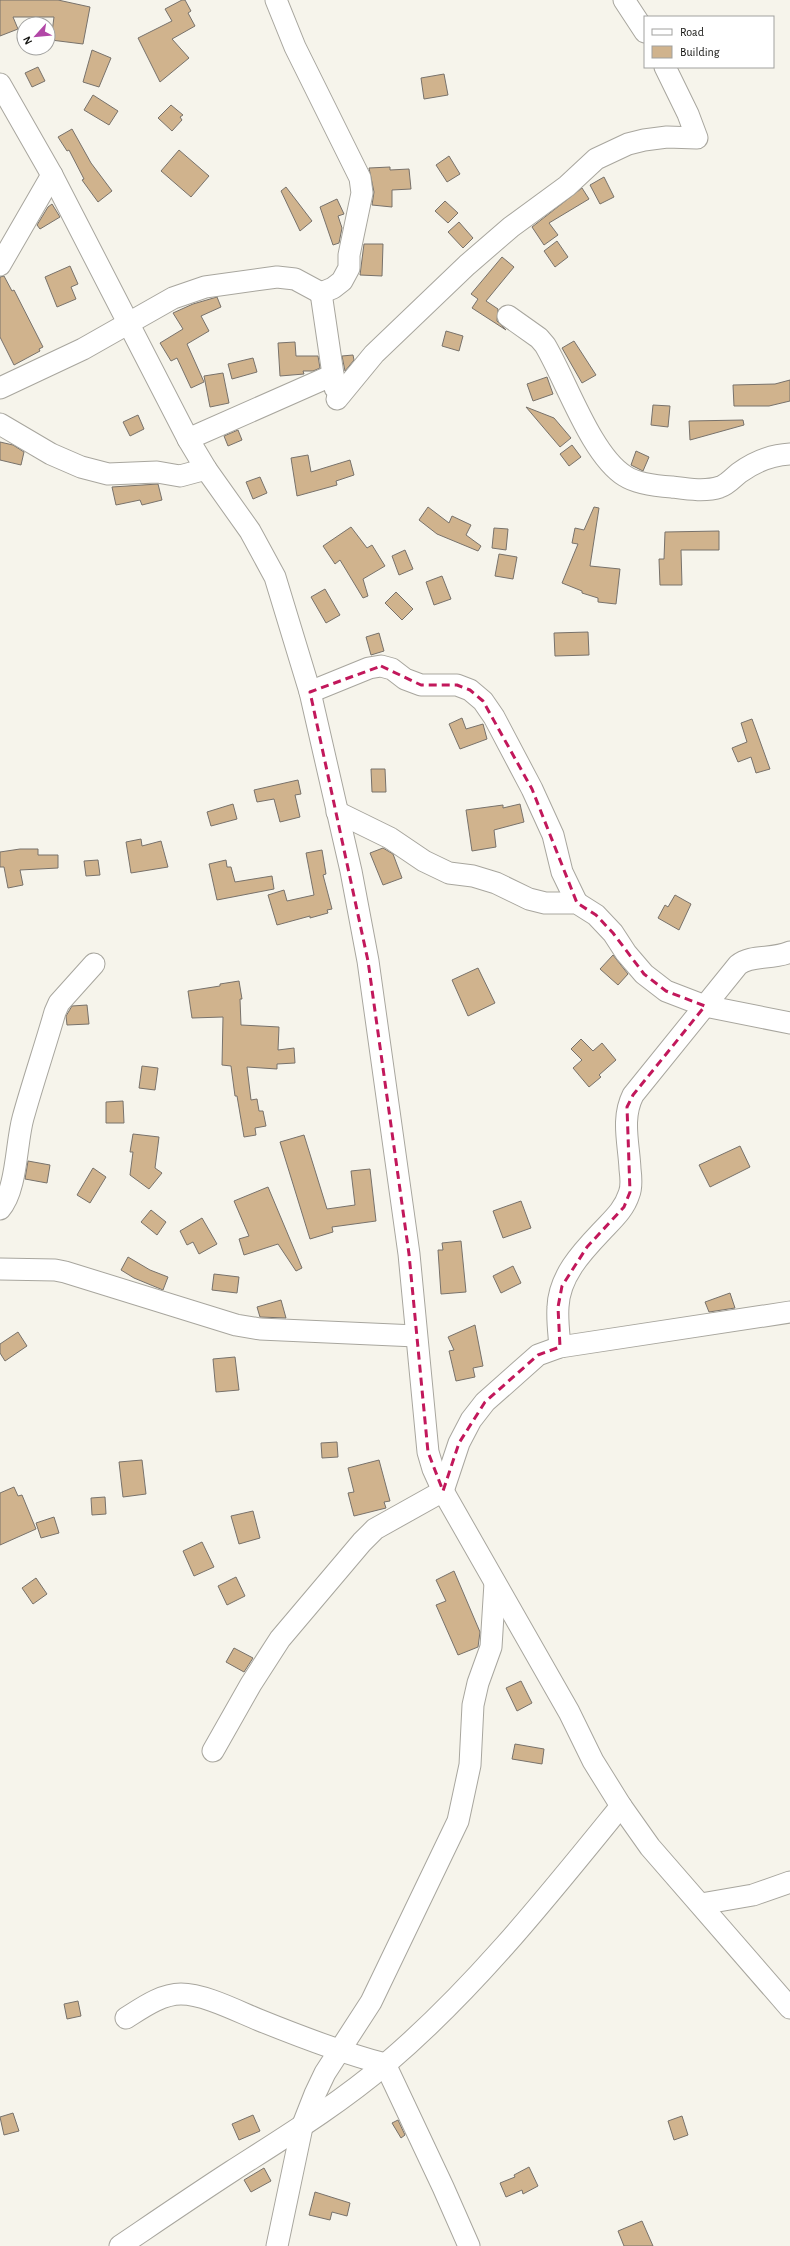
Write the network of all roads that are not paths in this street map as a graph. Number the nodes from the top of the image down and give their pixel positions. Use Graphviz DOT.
graph roads {
  1 [pos="276,0"];
  2 [pos="624,0"];
  3 [pos="644,30"];
  4 [pos="665,68"];
  5 [pos="0,84"];
  6 [pos="52,175"];
  7 [pos="0,265"];
  8 [pos="320,293"];
  9 [pos="508,316"];
  10 [pos="128,324"];
  11 [pos="333,375"];
  12 [pos="0,388"];
  13 [pos="0,424"];
  14 [pos="188,439"];
  15 [pos="790,454"];
  16 [pos="206,469"];
  17 [pos="310,692"];
  18 [pos="337,812"];
  19 [pos="577,903"];
  20 [pos="790,952"];
  21 [pos="94,964"];
  22 [pos="705,1006"];
  23 [pos="790,1023"];
  24 [pos="0,1209"];
  25 [pos="0,1269"];
  26 [pos="790,1312"];
  27 [pos="416,1336"];
  28 [pos="560,1347"];
  29 [pos="443,1491"];
  30 [pos="495,1583"];
  31 [pos="213,1751"];
  32 [pos="621,1806"];
  33 [pos="790,1882"];
  34 [pos="701,1904"];
  35 [pos="790,2008"];
  36 [pos="126,2018"];
  37 [pos="340,2052"];
  38 [pos="386,2064"];
  39 [pos="302,2127"];
  40 [pos="120,2246"];
  41 [pos="277,2246"];
  42 [pos="469,2246"];
  1 -- 8 [label="street"];
  2 -- 3 [label="street"];
  4 -- 11 [label="street"];
  5 -- 6 [label="street"];
  6 -- 7 [label="street"];
  6 -- 10 [label="street"];
  8 -- 10 [label="street"];
  8 -- 11 [label="street"];
  9 -- 15 [label="street"];
  10 -- 12 [label="street"];
  10 -- 14 [label="street"];
  11 -- 14 [label="street"];
  13 -- 16 [label="street"];
  14 -- 16 [label="street"];
  16 -- 17 [label="street"];
  17 -- 18 [label="street"];
  17 -- 19 [label="street"];
  18 -- 19 [label="street"];
  18 -- 27 [label="street"];
  19 -- 22 [label="street"];
  20 -- 22 [label="street"];
  21 -- 24 [label="street"];
  22 -- 23 [label="street"];
  22 -- 28 [label="street"];
  25 -- 27 [label="street"];
  26 -- 28 [label="street"];
  27 -- 29 [label="street"];
  28 -- 29 [label="street"];
  29 -- 30 [label="street"];
  29 -- 31 [label="street"];
  30 -- 32 [label="street"];
  30 -- 37 [label="street"];
  32 -- 34 [label="street"];
  32 -- 38 [label="street"];
  33 -- 34 [label="street"];
  34 -- 35 [label="street"];
  36 -- 37 [label="street"];
  37 -- 38 [label="street"];
  37 -- 39 [label="street"];
  38 -- 39 [label="street"];
  38 -- 42 [label="street"];
  39 -- 40 [label="street"];
  39 -- 41 [label="street"];
}
